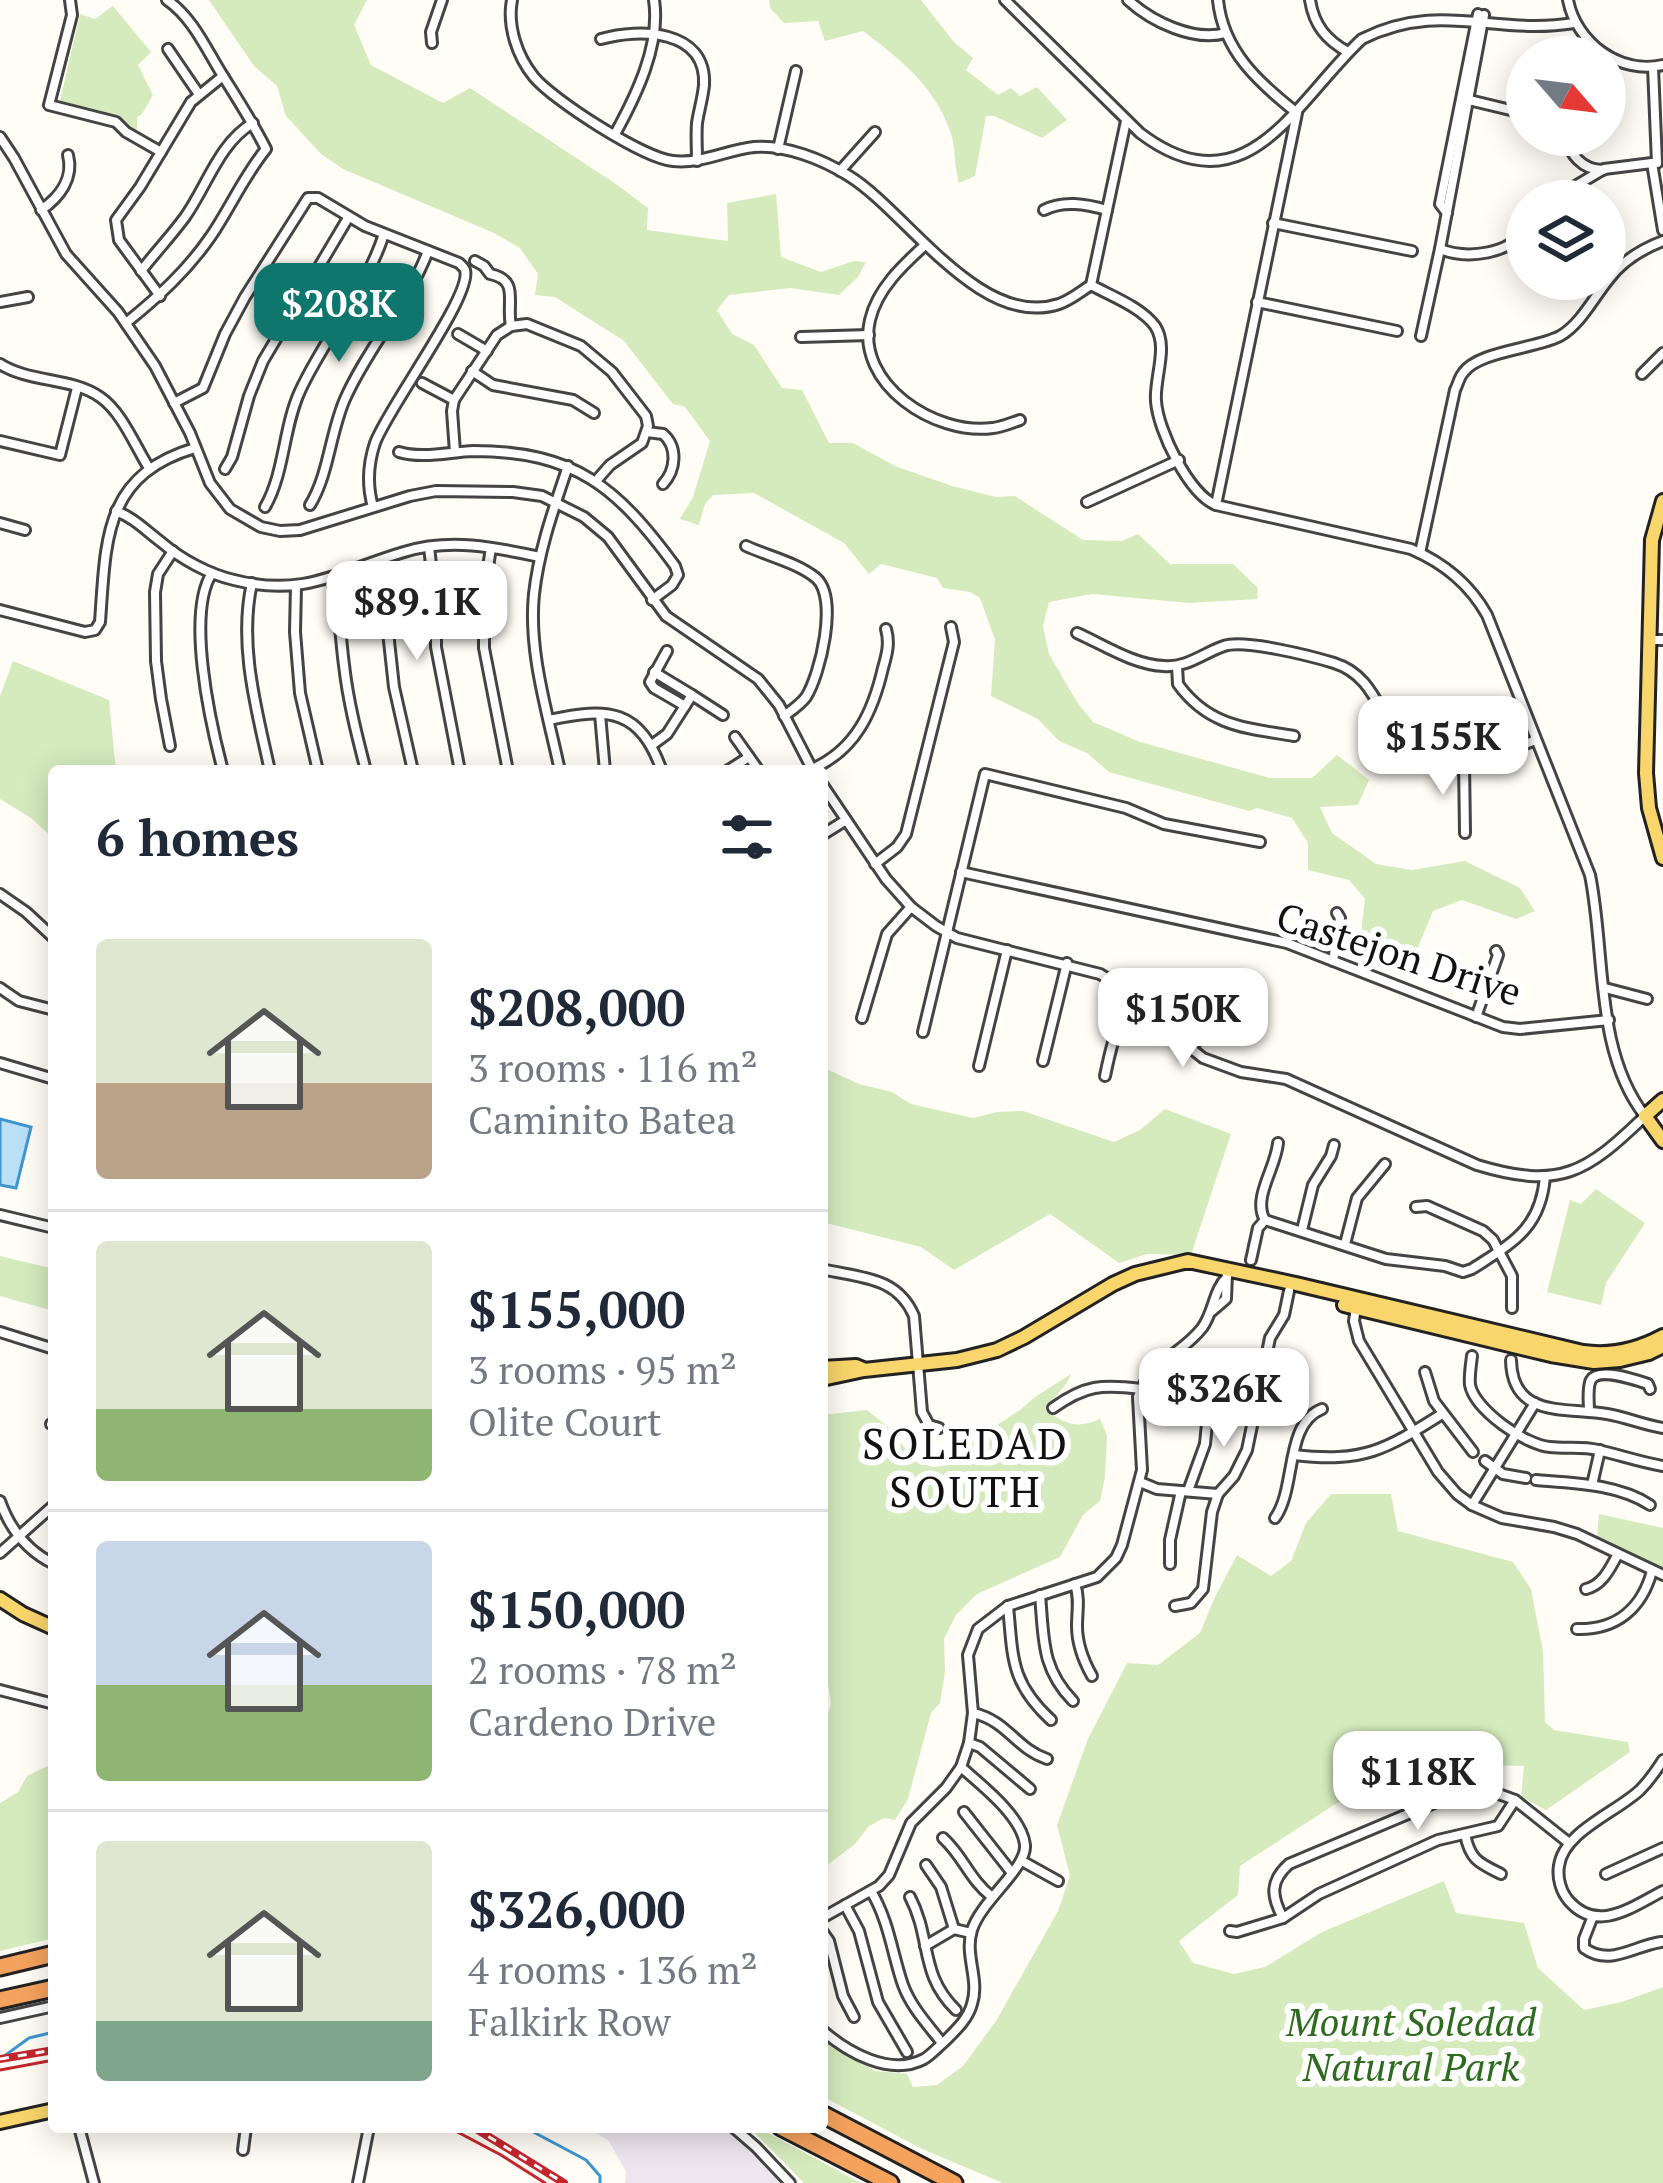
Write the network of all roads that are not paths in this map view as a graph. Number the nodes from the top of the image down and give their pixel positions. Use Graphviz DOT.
graph roads {
  1 [pos="70,0"];
  2 [pos="167,0"];
  3 [pos="442,0"];
  4 [pos="512,0"];
  5 [pos="654,0"];
  6 [pos="1005,0"];
  7 [pos="1128,0"];
  8 [pos="1218,0"];
  9 [pos="1310,0"];
  10 [pos="1568,0"];
  11 [pos="1481,14"];
  12 [pos="1574,23"];
  13 [pos="653,34"];
  14 [pos="1226,34"];
  15 [pos="601,39"];
  16 [pos="432,43"];
  17 [pos="168,50"];
  18 [pos="1348,52"];
  19 [pos="1658,66"];
  20 [pos="796,70"];
  21 [pos="224,76"];
  22 [pos="198,93"];
  23 [pos="1469,100"];
  24 [pos="1506,109"];
  25 [pos="1297,113"];
  26 [pos="1126,120"];
  27 [pos="253,123"];
  28 [pos="875,132"];
  29 [pos="614,135"];
  30 [pos="0,137"];
  31 [pos="778,149"];
  32 [pos="161,152"];
  33 [pos="68,155"];
  34 [pos="1574,156"];
  35 [pos="697,161"];
  36 [pos="1652,163"];
  37 [pos="1604,170"];
  38 [pos="840,171"];
  39 [pos="1587,180"];
  40 [pos="41,210"];
  41 [pos="1044,210"];
  42 [pos="1106,210"];
  43 [pos="1447,213"];
  44 [pos="348,218"];
  45 [pos="1273,223"];
  46 [pos="1663,230"];
  47 [pos="384,234"];
  48 [pos="1663,241"];
  49 [pos="925,245"];
  50 [pos="1506,246"];
  51 [pos="1440,249"];
  52 [pos="428,251"];
  53 [pos="1412,251"];
  54 [pos="475,261"];
  55 [pos="141,271"];
  56 [pos="1091,285"];
  57 [pos="160,296"];
  58 [pos="28,297"];
  59 [pos="0,302"];
  60 [pos="1257,302"];
  61 [pos="126,323"];
  62 [pos="511,326"];
  63 [pos="1397,331"];
  64 [pos="458,334"];
  65 [pos="868,335"];
  66 [pos="1421,336"];
  67 [pos="801,337"];
  68 [pos="487,351"];
  69 [pos="1663,353"];
  70 [pos="0,364"];
  71 [pos="472,371"];
  72 [pos="1642,374"];
  73 [pos="422,383"];
  74 [pos="77,388"];
  75 [pos="454,400"];
  76 [pos="174,403"];
  77 [pos="594,413"];
  78 [pos="1020,420"];
  79 [pos="647,432"];
  80 [pos="0,441"];
  81 [pos="195,448"];
  82 [pos="399,452"];
  83 [pos="455,452"];
  84 [pos="1179,460"];
  85 [pos="568,466"];
  86 [pos="149,468"];
  87 [pos="225,469"];
  88 [pos="596,481"];
  89 [pos="663,484"];
  90 [pos="1663,501"];
  91 [pos="1087,502"];
  92 [pos="556,503"];
  93 [pos="1216,505"];
  94 [pos="310,506"];
  95 [pos="265,507"];
  96 [pos="373,508"];
  97 [pos="116,511"];
  98 [pos="0,523"];
  99 [pos="25,530"];
  100 [pos="746,546"];
  101 [pos="429,547"];
  102 [pos="490,548"];
  103 [pos="173,551"];
  104 [pos="1420,553"];
  105 [pos="541,557"];
  106 [pos="372,564"];
  107 [pos="212,573"];
  108 [pos="331,578"];
  109 [pos="252,584"];
  110 [pos="296,586"];
  111 [pos="652,600"];
  112 [pos="0,610"];
  113 [pos="951,627"];
  114 [pos="886,629"];
  115 [pos="1077,633"];
  116 [pos="1656,640"];
  117 [pos="667,651"];
  118 [pos="1177,666"];
  119 [pos="654,672"];
  120 [pos="692,695"];
  121 [pos="686,706"];
  122 [pos="600,714"];
  123 [pos="723,715"];
  124 [pos="784,716"];
  125 [pos="549,720"];
  126 [pos="735,736"];
  127 [pos="1294,736"];
  128 [pos="1536,740"];
  129 [pos="652,745"];
  130 [pos="170,746"];
  131 [pos="749,757"];
  132 [pos="1464,762"];
  133 [pos="222,765"];
  134 [pos="269,765"];
  135 [pos="317,765"];
  136 [pos="364,765"];
  137 [pos="412,765"];
  138 [pos="459,765"];
  139 [pos="507,765"];
  140 [pos="559,765"];
  141 [pos="604,765"];
  142 [pos="660,765"];
  143 [pos="736,765"];
  144 [pos="753,765"];
  145 [pos="810,765"];
  146 [pos="821,765"];
  147 [pos="828,793"];
  148 [pos="846,820"];
  149 [pos="828,831"];
  150 [pos="1465,833"];
  151 [pos="1261,842"];
  152 [pos="1663,858"];
  153 [pos="875,864"];
  154 [pos="961,872"];
  155 [pos="0,894"];
  156 [pos="911,907"];
  157 [pos="1337,914"];
  158 [pos="48,932"];
  159 [pos="948,932"];
  160 [pos="1007,950"];
  161 [pos="1496,951"];
  162 [pos="1334,962"];
  163 [pos="1067,963"];
  164 [pos="0,988"];
  165 [pos="1605,988"];
  166 [pos="1139,998"];
  167 [pos="1647,999"];
  168 [pos="48,1008"];
  169 [pos="1220,1008"];
  170 [pos="1475,1017"];
  171 [pos="862,1018"];
  172 [pos="1609,1020"];
  173 [pos="923,1032"];
  174 [pos="1191,1049"];
  175 [pos="1043,1061"];
  176 [pos="0,1063"];
  177 [pos="979,1066"];
  178 [pos="48,1076"];
  179 [pos="1105,1076"];
  180 [pos="1663,1100"];
  181 [pos="1645,1116"];
  182 [pos="1663,1128"];
  183 [pos="1663,1141"];
  184 [pos="1278,1143"];
  185 [pos="1334,1145"];
  186 [pos="1385,1164"];
  187 [pos="1545,1176"];
  188 [pos="1416,1207"];
  189 [pos="0,1215"];
  190 [pos="1265,1220"];
  191 [pos="48,1227"];
  192 [pos="1302,1230"];
  193 [pos="1346,1244"];
  194 [pos="1500,1251"];
  195 [pos="1250,1260"];
  196 [pos="828,1270"];
  197 [pos="1227,1273"];
  198 [pos="1289,1291"];
  199 [pos="1357,1304"];
  200 [pos="1512,1308"];
  201 [pos="0,1332"];
  202 [pos="1663,1336"];
  203 [pos="1663,1346"];
  204 [pos="48,1347"];
  205 [pos="1472,1356"];
  206 [pos="1510,1360"];
  207 [pos="917,1365"];
  208 [pos="828,1368"];
  209 [pos="864,1370"];
  210 [pos="1424,1372"];
  211 [pos="828,1377"];
  212 [pos="1211,1382"];
  213 [pos="1141,1389"];
  214 [pos="1650,1389"];
  215 [pos="1535,1403"];
  216 [pos="1053,1408"];
  217 [pos="1322,1409"];
  218 [pos="1589,1411"];
  219 [pos="1442,1414"];
  220 [pos="939,1428"];
  221 [pos="1663,1428"];
  222 [pos="1414,1432"];
  223 [pos="1515,1434"];
  224 [pos="1600,1450"];
  225 [pos="1473,1452"];
  226 [pos="1294,1455"];
  227 [pos="1485,1461"];
  228 [pos="1663,1466"];
  229 [pos="1494,1468"];
  230 [pos="1140,1482"];
  231 [pos="1592,1485"];
  232 [pos="1184,1491"];
  233 [pos="1218,1494"];
  234 [pos="1472,1505"];
  235 [pos="1649,1505"];
  236 [pos="1,1508"];
  237 [pos="48,1517"];
  238 [pos="1275,1518"];
  239 [pos="19,1536"];
  240 [pos="0,1553"];
  241 [pos="1618,1554"];
  242 [pos="48,1560"];
  243 [pos="1170,1564"];
  244 [pos="1652,1571"];
  245 [pos="1663,1575"];
  246 [pos="1075,1585"];
  247 [pos="1586,1589"];
  248 [pos="1040,1595"];
  249 [pos="2,1606"];
  250 [pos="1008,1606"];
  251 [pos="1175,1606"];
  252 [pos="48,1625"];
  253 [pos="1577,1629"];
  254 [pos="1092,1676"];
  255 [pos="0,1690"];
  256 [pos="1073,1700"];
  257 [pos="48,1702"];
  258 [pos="973,1713"];
  259 [pos="1051,1720"];
  260 [pos="969,1743"];
  261 [pos="1047,1759"];
  262 [pos="1663,1760"];
  263 [pos="961,1767"];
  264 [pos="1030,1789"];
  265 [pos="1515,1800"];
  266 [pos="964,1812"];
  267 [pos="1465,1834"];
  268 [pos="944,1838"];
  269 [pos="1569,1843"];
  270 [pos="1663,1848"];
  271 [pos="1022,1861"];
  272 [pos="926,1864"];
  273 [pos="1012,1873"];
  274 [pos="1501,1874"];
  275 [pos="1606,1874"];
  276 [pos="1058,1881"];
  277 [pos="871,1891"];
  278 [pos="1663,1891"];
  279 [pos="991,1896"];
  280 [pos="910,1897"];
  281 [pos="845,1905"];
  282 [pos="828,1915"];
  283 [pos="1593,1916"];
  284 [pos="1283,1918"];
  285 [pos="954,1929"];
  286 [pos="1230,1931"];
  287 [pos="970,1933"];
  288 [pos="828,1939"];
  289 [pos="1661,1942"];
  290 [pos="926,1946"];
  291 [pos="48,1955"];
  292 [pos="0,1966"];
  293 [pos="48,1989"];
  294 [pos="0,2000"];
  295 [pos="48,2007"];
  296 [pos="956,2011"];
  297 [pos="854,2017"];
  298 [pos="0,2018"];
  299 [pos="828,2036"];
  300 [pos="942,2043"];
  301 [pos="907,2051"];
  302 [pos="48,2111"];
  303 [pos="828,2117"];
  304 [pos="0,2122"];
  305 [pos="82,2133"];
  306 [pos="245,2133"];
  307 [pos="368,2133"];
  308 [pos="740,2133"];
  309 [pos="793,2133"];
  310 [pos="243,2150"];
  311 [pos="94,2183"];
  312 [pos="358,2183"];
  313 [pos="790,2183"];
  314 [pos="890,2183"];
  315 [pos="954,2183"];
  1 -- 32 [label="street"];
  2 -- 21 [label="street"];
  3 -- 16 [label="street"];
  4 -- 29 [label="street"];
  5 -- 13 [label="street"];
  6 -- 26 [label="street"];
  7 -- 14 [label="street"];
  8 -- 14 [label="street"];
  9 -- 18 [label="street"];
  10 -- 12 [label="street"];
  11 -- 12 [label="street"];
  11 -- 18 [label="street"];
  11 -- 23 [label="street"];
  11 -- 43 [label="street"];
  12 -- 19 [label="street"];
  13 -- 15 [label="street"];
  13 -- 29 [label="street"];
  13 -- 35 [label="street"];
  14 -- 25 [label="street"];
  17 -- 22 [label="street"];
  18 -- 25 [label="street"];
  19 -- 36 [label="street"];
  20 -- 31 [label="street"];
  21 -- 22 [label="street"];
  21 -- 27 [label="street"];
  22 -- 32 [label="street"];
  23 -- 24 [label="street"];
  23 -- 43 [label="street"];
  25 -- 26 [label="street"];
  25 -- 45 [label="street"];
  26 -- 42 [label="street"];
  27 -- 55 [label="street"];
  27 -- 57 [label="street"];
  28 -- 38 [label="street"];
  29 -- 35 [label="street"];
  30 -- 40 [label="street"];
  31 -- 35 [label="street"];
  31 -- 38 [label="street"];
  32 -- 55 [label="street"];
  33 -- 40 [label="street"];
  34 -- 37 [label="street"];
  36 -- 37 [label="street"];
  36 -- 46 [label="street"];
  37 -- 39 [label="street"];
  38 -- 49 [label="street"];
  40 -- 61 [label="street"];
  41 -- 42 [label="street"];
  42 -- 56 [label="street"];
  43 -- 51 [label="street"];
  44 -- 47 [label="street"];
  44 -- 76 [label="street"];
  44 -- 87 [label="street"];
  45 -- 53 [label="street"];
  45 -- 60 [label="street"];
  47 -- 52 [label="street"];
  47 -- 95 [label="street"];
  48 -- 104 [label="street"];
  49 -- 56 [label="street"];
  49 -- 65 [label="street"];
  50 -- 51 [label="street"];
  51 -- 66 [label="street"];
  52 -- 94 [label="street"];
  52 -- 96 [label="street"];
  54 -- 62 [label="street"];
  55 -- 57 [label="street"];
  56 -- 84 [label="street"];
  57 -- 61 [label="street"];
  58 -- 59 [label="street"];
  60 -- 63 [label="street"];
  60 -- 93 [label="street"];
  61 -- 76 [label="street"];
  62 -- 68 [label="street"];
  62 -- 79 [label="street"];
  64 -- 68 [label="street"];
  65 -- 67 [label="street"];
  65 -- 78 [label="street"];
  68 -- 71 [label="street"];
  69 -- 72 [label="street"];
  70 -- 74 [label="street"];
  71 -- 75 [label="street"];
  71 -- 77 [label="street"];
  73 -- 75 [label="street"];
  74 -- 80 [label="street"];
  74 -- 86 [label="street"];
  75 -- 83 [label="street"];
  76 -- 81 [label="street"];
  79 -- 88 [label="street"];
  79 -- 89 [label="street"];
  81 -- 86 [label="street"];
  81 -- 96 [label="street"];
  82 -- 83 [label="street"];
  83 -- 85 [label="street"];
  84 -- 91 [label="street"];
  84 -- 93 [label="street"];
  85 -- 88 [label="street"];
  85 -- 92 [label="street"];
  86 -- 97 [label="street"];
  88 -- 111 [label="street"];
  90 -- 116 [label="main road"];
  92 -- 96 [label="street"];
  92 -- 105 [label="street"];
  92 -- 111 [label="street"];
  93 -- 104 [label="street"];
  97 -- 103 [label="street"];
  97 -- 112 [label="street"];
  98 -- 99 [label="street"];
  100 -- 124 [label="street"];
  101 -- 102 [label="street"];
  101 -- 106 [label="street"];
  101 -- 138 [label="street"];
  102 -- 105 [label="street"];
  102 -- 139 [label="street"];
  103 -- 107 [label="street"];
  103 -- 130 [label="street"];
  104 -- 128 [label="street"];
  105 -- 125 [label="street"];
  106 -- 108 [label="street"];
  106 -- 137 [label="street"];
  107 -- 109 [label="street"];
  107 -- 133 [label="street"];
  108 -- 110 [label="street"];
  108 -- 136 [label="street"];
  109 -- 110 [label="street"];
  109 -- 134 [label="street"];
  110 -- 135 [label="street"];
  111 -- 124 [label="street"];
  113 -- 153 [label="street"];
  114 -- 146 [label="street"];
  115 -- 118 [label="street"];
  116 -- 152 [label="main road"];
  117 -- 119 [label="street"];
  118 -- 127 [label="street"];
  118 -- 132 [label="street"];
  119 -- 120 [label="street"];
  119 -- 121 [label="street"];
  120 -- 121 [label="street"];
  120 -- 123 [label="street"];
  121 -- 129 [label="street"];
  122 -- 125 [label="street"];
  122 -- 129 [label="street"];
  122 -- 141 [label="street"];
  124 -- 145 [label="street"];
  125 -- 140 [label="street"];
  126 -- 131 [label="street"];
  128 -- 132 [label="street"];
  128 -- 165 [label="street"];
  129 -- 142 [label="street"];
  131 -- 143 [label="street"];
  131 -- 144 [label="street"];
  132 -- 150 [label="street"];
  147 -- 148 [label="street"];
  148 -- 149 [label="street"];
  148 -- 153 [label="street"];
  151 -- 154 [label="street"];
  153 -- 156 [label="street"];
  154 -- 159 [label="street"];
  154 -- 162 [label="street, Castejon Drive"];
  155 -- 158 [label="street"];
  156 -- 159 [label="street"];
  156 -- 171 [label="street"];
  157 -- 162 [label="street"];
  159 -- 160 [label="street"];
  159 -- 173 [label="street"];
  160 -- 163 [label="street"];
  160 -- 177 [label="street"];
  161 -- 170 [label="street"];
  162 -- 170 [label="street, Castejon Drive"];
  163 -- 166 [label="street"];
  163 -- 175 [label="street"];
  164 -- 168 [label="street"];
  165 -- 167 [label="street"];
  165 -- 172 [label="street"];
  166 -- 174 [label="street"];
  166 -- 179 [label="street"];
  169 -- 174 [label="street"];
  170 -- 172 [label="street, Castejon Drive"];
  172 -- 181 [label="street"];
  174 -- 187 [label="street"];
  176 -- 178 [label="street"];
  180 -- 181 [label="main road"];
  181 -- 182 [label="main road"];
  181 -- 183 [label="main road"];
  181 -- 187 [label="street"];
  184 -- 190 [label="street"];
  185 -- 192 [label="street"];
  186 -- 193 [label="street"];
  187 -- 194 [label="street"];
  188 -- 194 [label="street"];
  189 -- 191 [label="street"];
  190 -- 192 [label="street"];
  190 -- 195 [label="street"];
  192 -- 193 [label="street"];
  193 -- 194 [label="street"];
  194 -- 200 [label="street"];
  196 -- 207 [label="street"];
  197 -- 198 [label="main road"];
  197 -- 199 [label="main road"];
  197 -- 207 [label="main road"];
  197 -- 213 [label="street"];
  198 -- 199 [label="main road"];
  198 -- 233 [label="street"];
  199 -- 202 [label="main road"];
  199 -- 203 [label="main road"];
  199 -- 222 [label="street"];
  201 -- 204 [label="street"];
  205 -- 223 [label="street"];
  206 -- 215 [label="street"];
  207 -- 209 [label="main road"];
  207 -- 220 [label="street"];
  208 -- 209 [label="main road"];
  209 -- 211 [label="main road"];
  210 -- 219 [label="street"];
  212 -- 232 [label="street"];
  213 -- 216 [label="street"];
  213 -- 230 [label="street"];
  214 -- 218 [label="street"];
  215 -- 218 [label="street"];
  215 -- 223 [label="street"];
  217 -- 226 [label="street"];
  218 -- 221 [label="street"];
  219 -- 222 [label="street"];
  219 -- 225 [label="street"];
  222 -- 226 [label="street"];
  222 -- 234 [label="street"];
  223 -- 224 [label="street"];
  223 -- 229 [label="street"];
  224 -- 228 [label="street"];
  224 -- 231 [label="street"];
  226 -- 238 [label="street"];
  227 -- 229 [label="street"];
  229 -- 231 [label="street"];
  229 -- 234 [label="street"];
  230 -- 232 [label="street"];
  230 -- 246 [label="street"];
  231 -- 235 [label="street"];
  232 -- 233 [label="street"];
  232 -- 243 [label="street"];
  233 -- 251 [label="street"];
  234 -- 241 [label="street"];
  236 -- 239 [label="street"];
  237 -- 239 [label="street"];
  239 -- 240 [label="street"];
  239 -- 242 [label="street"];
  241 -- 244 [label="street"];
  241 -- 247 [label="street"];
  244 -- 245 [label="street"];
  244 -- 253 [label="street"];
  246 -- 248 [label="street"];
  246 -- 254 [label="street"];
  248 -- 250 [label="street"];
  248 -- 256 [label="street"];
  249 -- 252 [label="main road"];
  250 -- 258 [label="street"];
  250 -- 259 [label="street"];
  255 -- 257 [label="street"];
  258 -- 260 [label="street"];
  258 -- 261 [label="street"];
  260 -- 263 [label="street"];
  260 -- 264 [label="street"];
  262 -- 269 [label="street"];
  263 -- 271 [label="street"];
  263 -- 277 [label="street"];
  265 -- 267 [label="street"];
  265 -- 269 [label="street"];
  265 -- 284 [label="street"];
  266 -- 273 [label="street"];
  267 -- 274 [label="street"];
  267 -- 284 [label="street"];
  268 -- 279 [label="street"];
  269 -- 283 [label="street"];
  270 -- 275 [label="street"];
  271 -- 273 [label="street"];
  271 -- 276 [label="street"];
  272 -- 285 [label="street"];
  273 -- 279 [label="street"];
  277 -- 281 [label="street"];
  277 -- 300 [label="street"];
  278 -- 283 [label="street"];
  279 -- 287 [label="street"];
  280 -- 290 [label="street"];
  281 -- 282 [label="street"];
  281 -- 301 [label="street"];
  283 -- 289 [label="street"];
  284 -- 286 [label="street"];
  285 -- 287 [label="street"];
  285 -- 290 [label="street"];
  287 -- 300 [label="street"];
  288 -- 297 [label="street"];
  290 -- 296 [label="street"];
  291 -- 292 [label="highway"];
  293 -- 294 [label="highway"];
  295 -- 298 [label="street"];
  299 -- 300 [label="street"];
  302 -- 304 [label="main road"];
  303 -- 315 [label="highway"];
  305 -- 311 [label="street"];
  306 -- 310 [label="street"];
  307 -- 312 [label="street"];
  308 -- 313 [label="street"];
  309 -- 314 [label="highway"];
}
